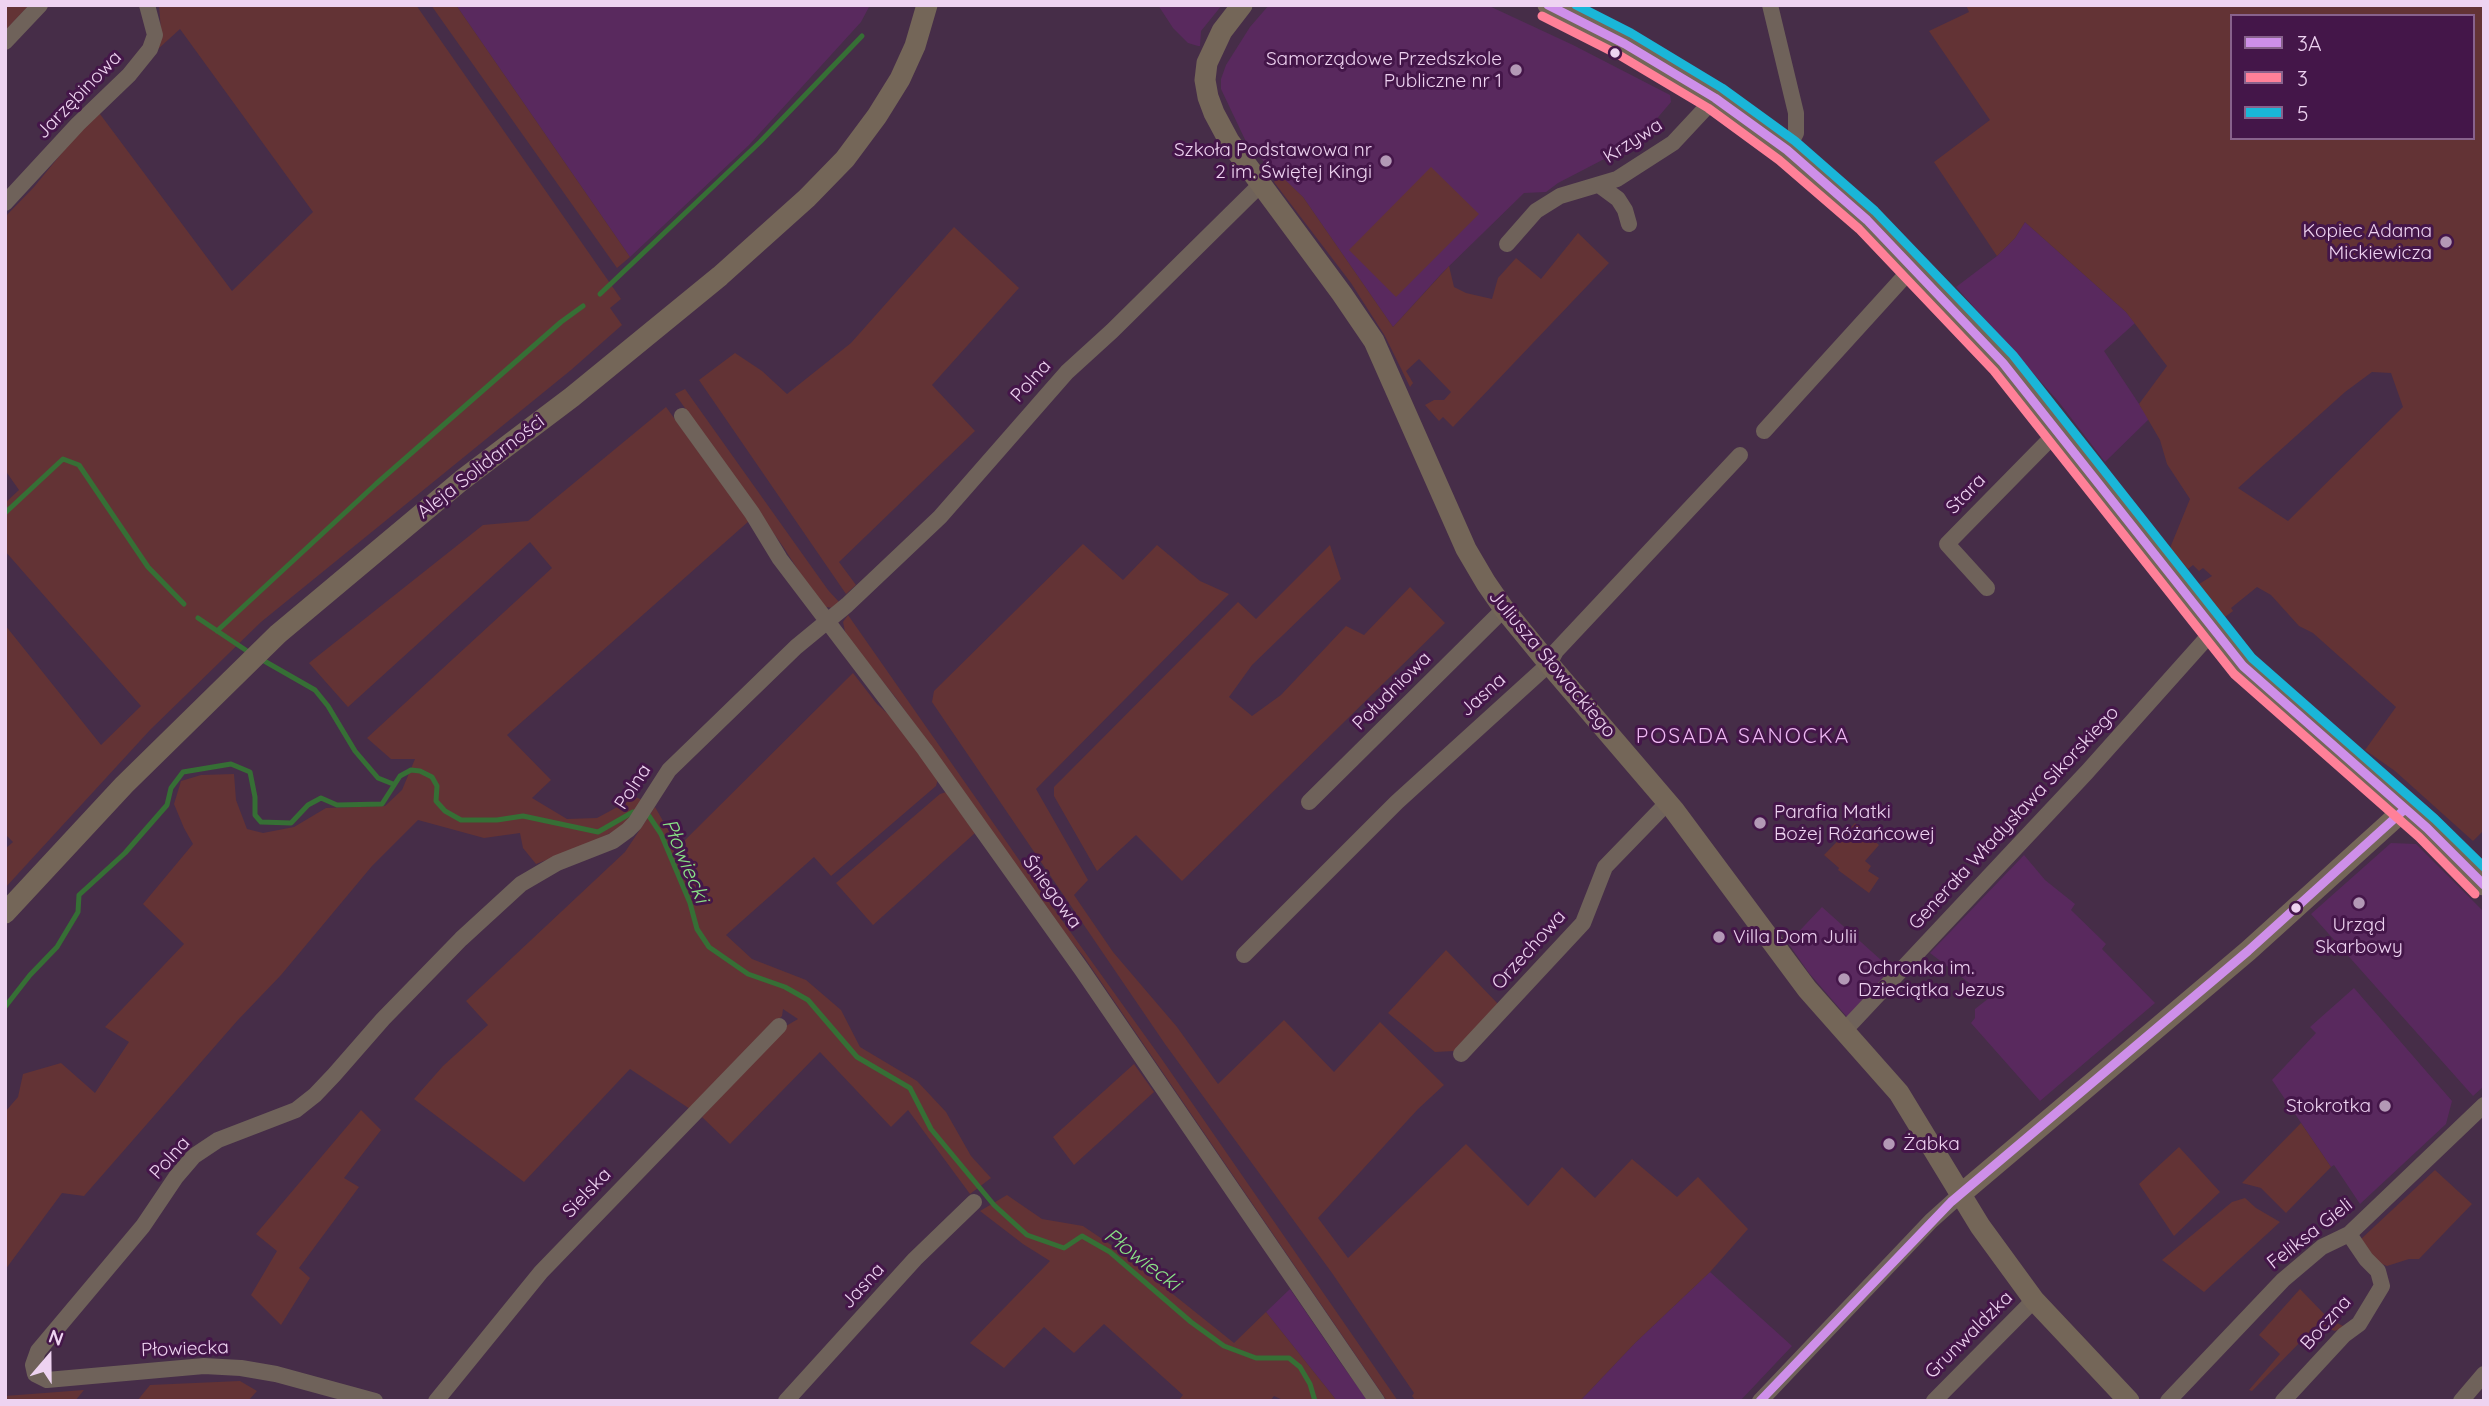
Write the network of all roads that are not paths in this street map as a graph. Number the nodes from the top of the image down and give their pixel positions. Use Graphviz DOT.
graph roads {
  1 [pos="40,5"];
  2 [pos="147,5"];
  3 [pos="927,5"];
  4 [pos="1242,5"];
  5 [pos="1548,5"];
  6 [pos="1770,5"];
  7 [pos="5,42"];
  8 [pos="1715,98"];
  9 [pos="1787,150"];
  10 [pos="1260,185"];
  11 [pos="1599,185"];
  12 [pos="5,203"];
  13 [pos="1629,224"];
  14 [pos="1507,244"];
  15 [pos="1913,267"];
  16 [pos="682,416"];
  17 [pos="1764,431"];
  18 [pos="2058,431"];
  19 [pos="1740,456"];
  20 [pos="1987,587"];
  21 [pos="1504,609"];
  22 [pos="826,622"];
  23 [pos="2213,631"];
  24 [pos="1549,664"];
  25 [pos="1309,802"];
  26 [pos="1668,803"];
  27 [pos="2405,809"];
  28 [pos="2484,885"];
  29 [pos="5,913"];
  30 [pos="1244,955"];
  31 [pos="779,1026"];
  32 [pos="1843,1032"];
  33 [pos="1461,1054"];
  34 [pos="2484,1105"];
  35 [pos="1961,1194"];
  36 [pos="974,1202"];
  37 [pos="2349,1234"];
  38 [pos="2034,1300"];
  39 [pos="35,1374"];
  40 [pos="2484,1374"];
  41 [pos="376,1401"];
  42 [pos="436,1401"];
  43 [pos="786,1401"];
  44 [pos="1377,1401"];
  45 [pos="1760,1401"];
  46 [pos="1934,1401"];
  47 [pos="2129,1401"];
  48 [pos="2168,1401"];
  49 [pos="2283,1401"];
  50 [pos="2461,1401"];
  1 -- 7 [label="street"];
  2 -- 12 [label="street, Jarzębinowa"];
  3 -- 29 [label="street, Aleja Solidarności"];
  4 -- 10 [label="street, Juliusza Słowackiego"];
  5 -- 8 [label="street"];
  6 -- 9 [label="street"];
  8 -- 9 [label="street"];
  8 -- 11 [label="street, Krzywa"];
  9 -- 15 [label="street"];
  10 -- 21 [label="street, Juliusza Słowackiego"];
  10 -- 22 [label="street, Polna"];
  11 -- 13 [label="street, Krzywa"];
  11 -- 14 [label="street, Krzywa"];
  15 -- 17 [label="street"];
  15 -- 18 [label="street"];
  16 -- 22 [label="street, Śniegowa"];
  18 -- 20 [label="street, Stara"];
  18 -- 23 [label="street"];
  19 -- 24 [label="street, Jasna"];
  21 -- 24 [label="street, Juliusza Słowackiego"];
  21 -- 25 [label="street, Południowa"];
  22 -- 39 [label="street, Polna"];
  22 -- 44 [label="street, Śniegowa"];
  23 -- 27 [label="street"];
  23 -- 32 [label="street, Generała Władysława Sikorskiego"];
  24 -- 26 [label="street, Juliusza Słowackiego"];
  24 -- 30 [label="street, Jasna"];
  26 -- 32 [label="street, Juliusza Słowackiego"];
  26 -- 33 [label="street, Orzechowa"];
  27 -- 28 [label="street"];
  27 -- 35 [label="street"];
  31 -- 42 [label="street, Sielska"];
  32 -- 35 [label="street, Juliusza Słowackiego"];
  34 -- 37 [label="street, Feliksa Gieli"];
  35 -- 38 [label="street, Juliusza Słowackiego"];
  35 -- 45 [label="street"];
  36 -- 43 [label="street, Jasna"];
  37 -- 48 [label="street, Feliksa Gieli"];
  37 -- 49 [label="street, Boczna"];
  38 -- 46 [label="street, Grunwaldzka"];
  38 -- 47 [label="street, Juliusza Słowackiego"];
  39 -- 41 [label="street, Płowiecka"];
  40 -- 50 [label="street"];
}
